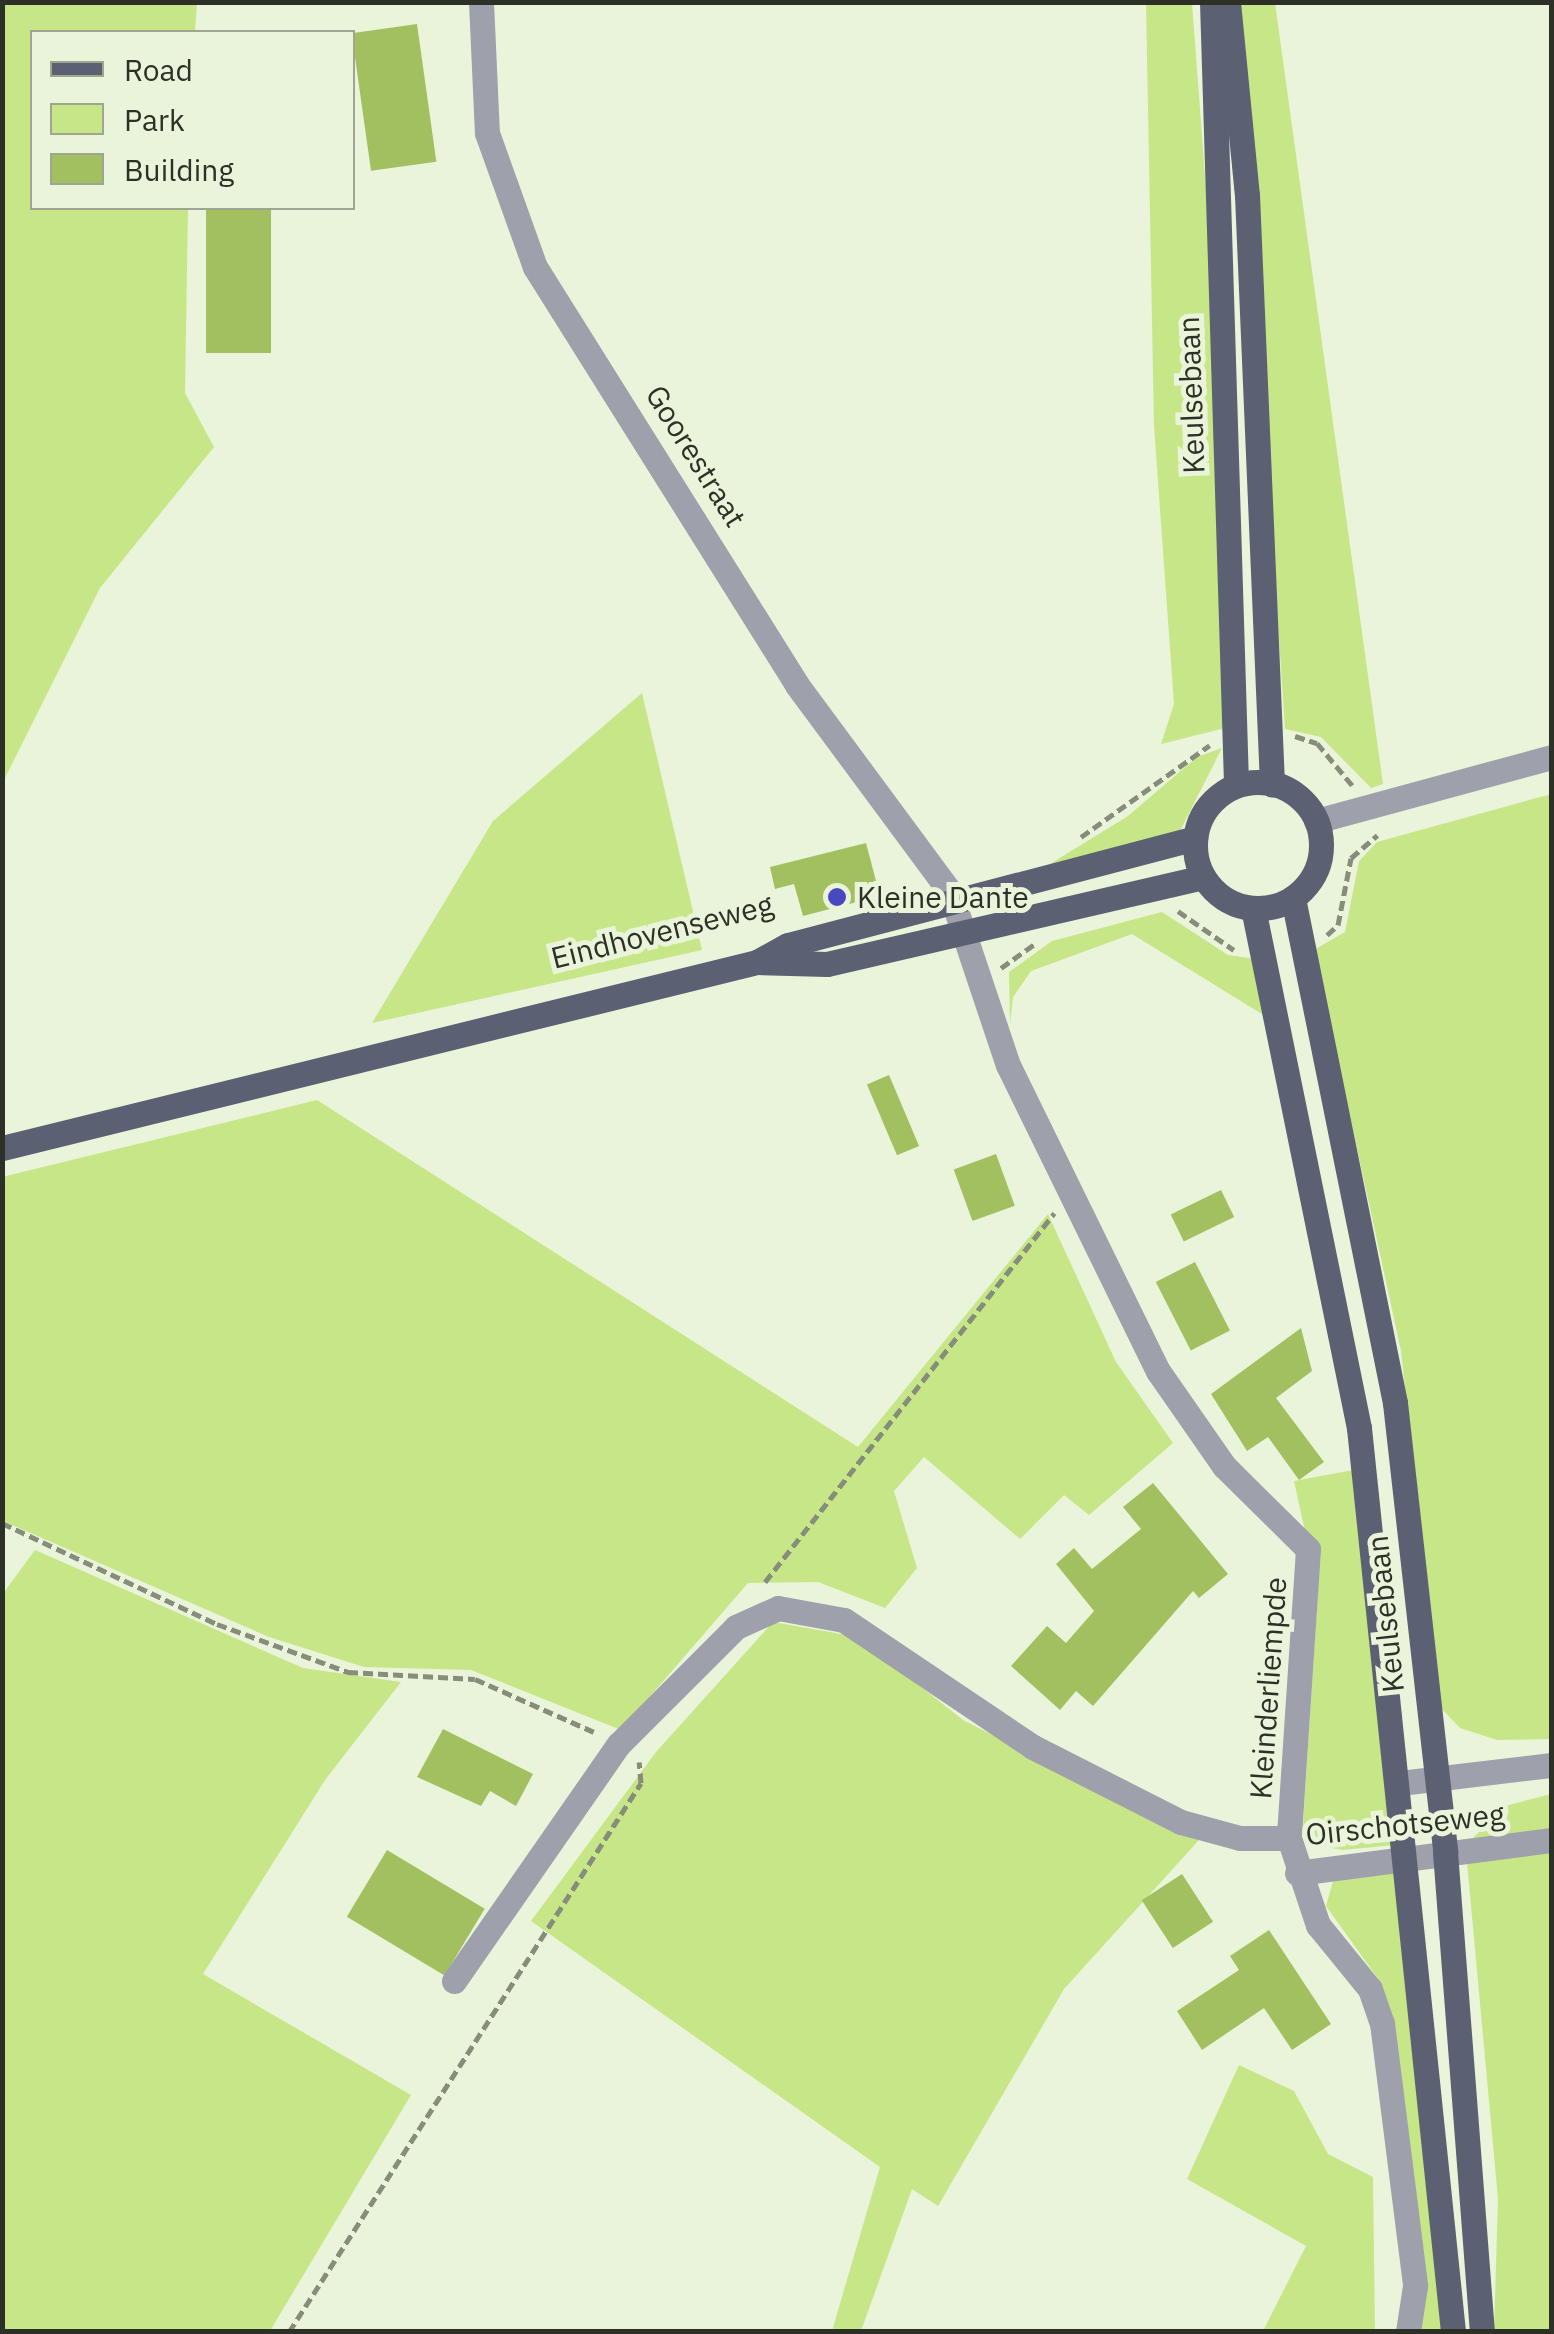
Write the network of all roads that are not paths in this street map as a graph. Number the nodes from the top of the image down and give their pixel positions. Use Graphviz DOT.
graph roads {
  1 [pos="481,2"];
  2 [pos="1212,2"];
  3 [pos="1228,2"];
  4 [pos="1552,757"];
  5 [pos="1272,784"];
  6 [pos="1236,786"];
  7 [pos="1316,822"];
  8 [pos="1195,838"];
  9 [pos="1203,877"];
  10 [pos="1292,898"];
  11 [pos="1252,908"];
  12 [pos="957,918"];
  13 [pos="2,1148"];
  14 [pos="1552,1766"];
  15 [pos="1436,1778"];
  16 [pos="1400,1783"];
  17 [pos="1288,1838"];
  18 [pos="1552,1840"];
  19 [pos="1445,1852"];
  20 [pos="1407,1857"];
  21 [pos="1297,1873"];
  22 [pos="454,1981"];
  23 [pos="1408,2332"];
  24 [pos="1454,2332"];
  25 [pos="1482,2332"];
  1 -- 12 [label="street, Goorestraat"];
  2 -- 6 [label="main road, Keulsebaan"];
  3 -- 5 [label="main road"];
  4 -- 7 [label="street"];
  5 -- 6 [label="main road"];
  5 -- 7 [label="main road"];
  6 -- 8 [label="main road"];
  7 -- 10 [label="main road"];
  8 -- 9 [label="main road"];
  8 -- 12 [label="main road, Eindhovenseweg"];
  9 -- 11 [label="main road"];
  9 -- 12 [label="main road, Eindhovenseweg"];
  10 -- 11 [label="main road"];
  10 -- 15 [label="main road, Keulsebaan"];
  11 -- 16 [label="main road, Keulsebaan"];
  12 -- 13 [label="main road, Eindhovenseweg"];
  12 -- 17 [label="street, Kleinderliempde"];
  14 -- 15 [label="street, Oirschotseweg"];
  15 -- 16 [label="street, Oirschotseweg"];
  15 -- 19 [label="main road, Keulsebaan"];
  16 -- 20 [label="main road, Keulsebaan"];
  17 -- 21 [label="street, Oirschotseweg"];
  17 -- 22 [label="street, Kleinderliempde"];
  18 -- 19 [label="street, Oirschotseweg"];
  19 -- 20 [label="street, Oirschotseweg"];
  19 -- 25 [label="main road, Keulsebaan"];
  20 -- 21 [label="street, Oirschotseweg"];
  20 -- 24 [label="main road, Keulsebaan"];
  21 -- 23 [label="street"];
}
